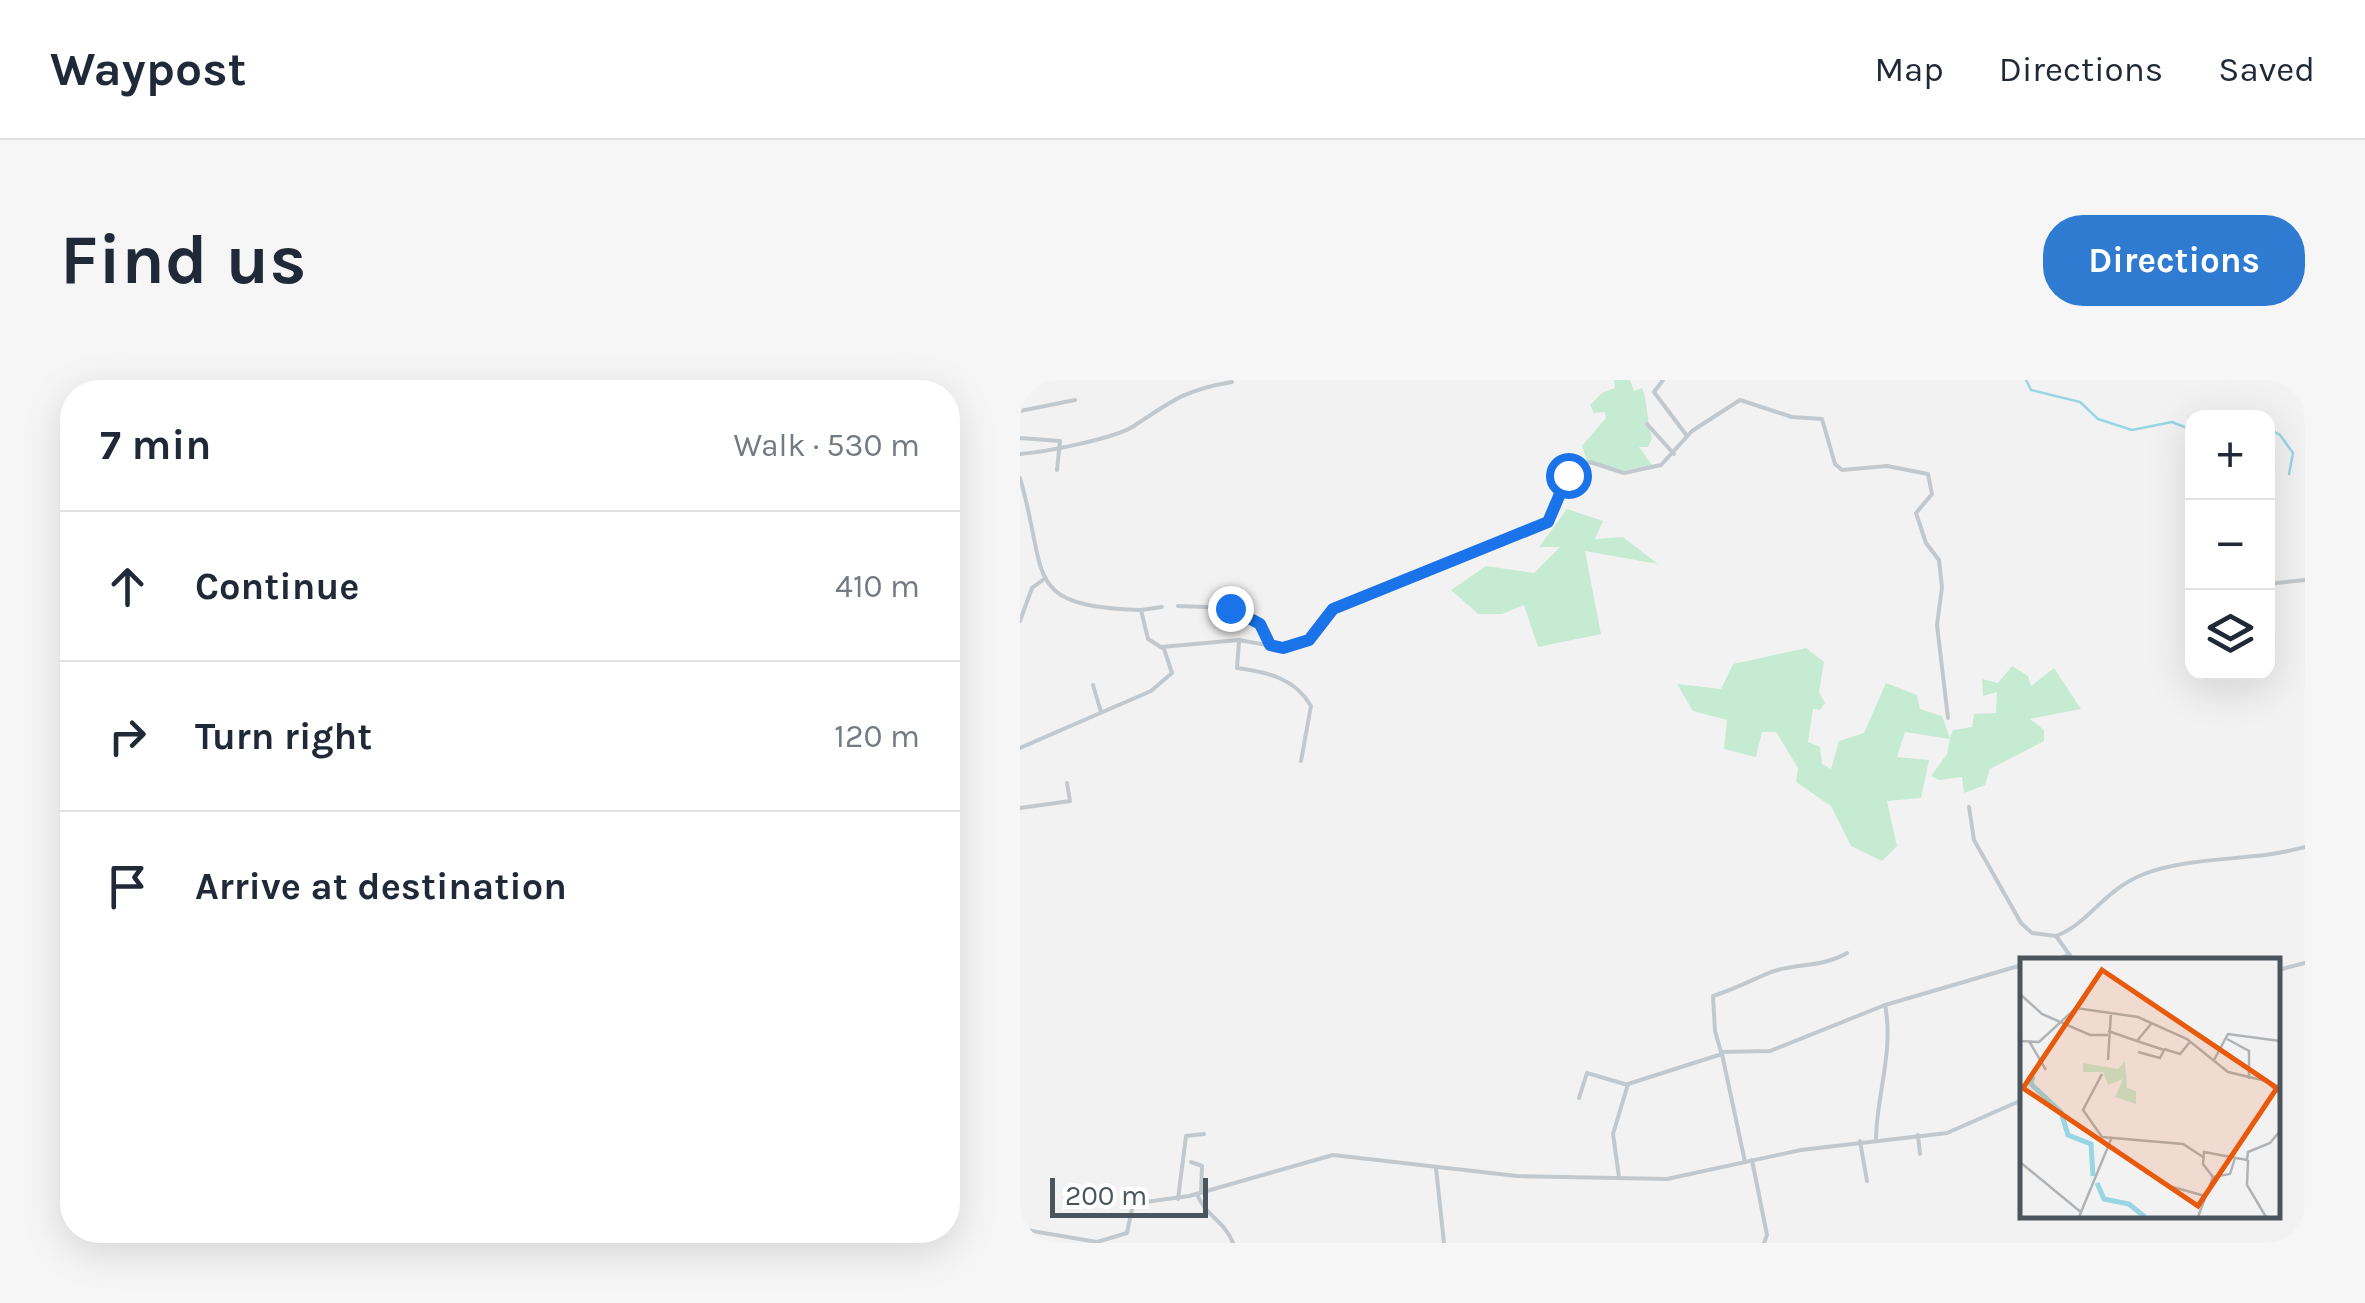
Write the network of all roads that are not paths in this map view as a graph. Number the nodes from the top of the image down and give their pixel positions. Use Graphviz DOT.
graph roads {
  1 [pos="1664,380"];
  2 [pos="1232,382"];
  3 [pos="1074,400"];
  4 [pos="1020,411"];
  5 [pos="1647,424"];
  6 [pos="1687,436"];
  7 [pos="1020,438"];
  8 [pos="1059,451"];
  9 [pos="1020,454"];
  10 [pos="1674,454"];
  11 [pos="1057,470"];
  12 [pos="1020,478"];
  13 [pos="1044,578"];
  14 [pos="2305,580"];
  15 [pos="2275,583"];
  16 [pos="1178,606"];
  17 [pos="1162,607"];
  18 [pos="1140,610"];
  19 [pos="1020,621"];
  20 [pos="1239,640"];
  21 [pos="1270,645"];
  22 [pos="1162,647"];
  23 [pos="1093,685"];
  24 [pos="1101,712"];
  25 [pos="1948,718"];
  26 [pos="1020,748"];
  27 [pos="1301,761"];
  28 [pos="1067,783"];
  29 [pos="1969,807"];
  30 [pos="1020,808"];
  31 [pos="2305,847"];
  32 [pos="2056,936"];
  33 [pos="1848,953"];
  34 [pos="2067,956"];
  35 [pos="2060,958"];
  36 [pos="2070,958"];
  37 [pos="2305,963"];
  38 [pos="2020,965"];
  39 [pos="2280,969"];
  40 [pos="1885,1005"];
  41 [pos="1722,1053"];
  42 [pos="1628,1085"];
  43 [pos="1578,1098"];
  44 [pos="2020,1101"];
  45 [pos="1204,1134"];
  46 [pos="1918,1135"];
  47 [pos="1876,1138"];
  48 [pos="1860,1140"];
  49 [pos="1920,1154"];
  50 [pos="1752,1160"];
  51 [pos="1191,1162"];
  52 [pos="1745,1162"];
  53 [pos="1436,1168"];
  54 [pos="1619,1180"];
  55 [pos="1866,1181"];
  56 [pos="1199,1194"];
  57 [pos="1178,1198"];
  58 [pos="1020,1229"];
  59 [pos="1124,1236"];
  60 [pos="1097,1242"];
  61 [pos="1127,1243"];
  62 [pos="1233,1243"];
  63 [pos="1444,1243"];
  64 [pos="1764,1243"];
  1 -- 6 [label="street"];
  2 -- 8 [label="street"];
  3 -- 4 [label="street"];
  5 -- 10 [label="street"];
  6 -- 10 [label="street"];
  6 -- 25 [label="street"];
  7 -- 8 [label="street"];
  8 -- 9 [label="street"];
  8 -- 11 [label="street"];
  10 -- 21 [label="street"];
  12 -- 13 [label="street"];
  13 -- 18 [label="street"];
  13 -- 19 [label="street"];
  14 -- 15 [label="street"];
  16 -- 21 [label="street"];
  17 -- 18 [label="street"];
  18 -- 22 [label="street"];
  20 -- 21 [label="street"];
  20 -- 22 [label="street"];
  20 -- 27 [label="street"];
  22 -- 24 [label="street"];
  23 -- 24 [label="street"];
  24 -- 26 [label="street"];
  28 -- 30 [label="street"];
  29 -- 32 [label="street"];
  31 -- 32 [label="street"];
  32 -- 34 [label="street"];
  33 -- 41 [label="street"];
  34 -- 35 [label="street"];
  34 -- 36 [label="street"];
  37 -- 39 [label="street"];
  38 -- 40 [label="street"];
  40 -- 41 [label="street"];
  40 -- 47 [label="street"];
  41 -- 42 [label="street"];
  41 -- 52 [label="street"];
  42 -- 43 [label="street"];
  42 -- 54 [label="street"];
  44 -- 46 [label="street"];
  45 -- 57 [label="street"];
  46 -- 47 [label="street"];
  46 -- 49 [label="street"];
  47 -- 48 [label="street"];
  48 -- 50 [label="street"];
  48 -- 55 [label="street"];
  50 -- 52 [label="street"];
  50 -- 64 [label="street"];
  51 -- 56 [label="street"];
  52 -- 54 [label="street"];
  53 -- 54 [label="street"];
  53 -- 56 [label="street"];
  53 -- 63 [label="street"];
  56 -- 57 [label="street"];
  56 -- 62 [label="street"];
  57 -- 59 [label="street"];
  58 -- 60 [label="street"];
  59 -- 60 [label="street"];
  59 -- 61 [label="street"];
}
